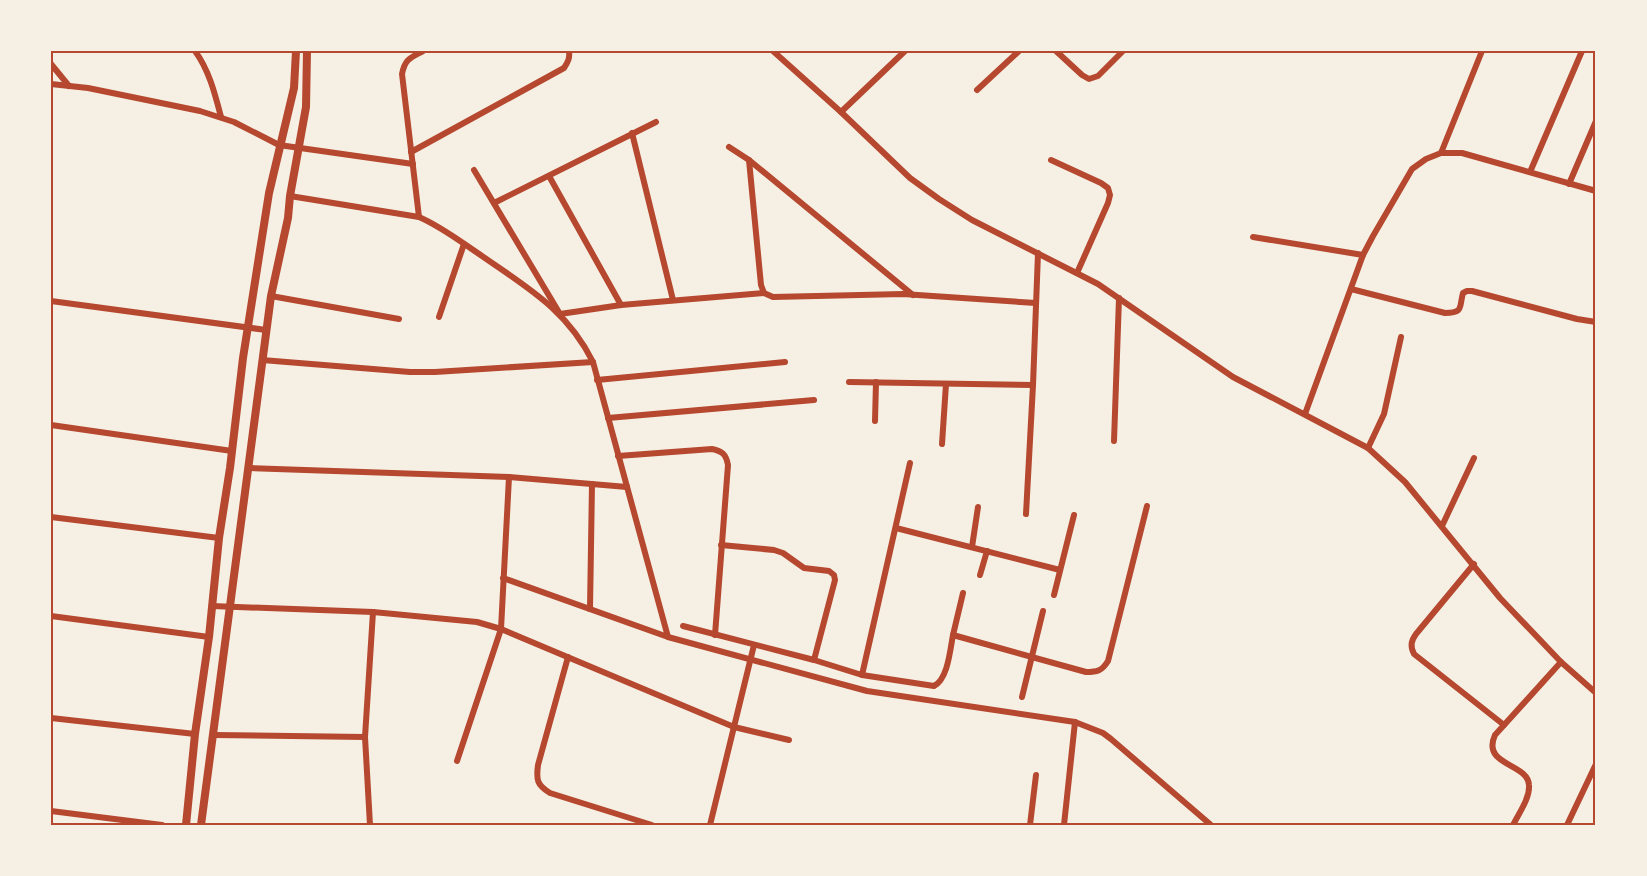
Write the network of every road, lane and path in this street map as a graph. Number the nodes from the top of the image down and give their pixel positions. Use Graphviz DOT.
graph roads {
  1 [pos="195,51"];
  2 [pos="296,51"];
  3 [pos="307,51"];
  4 [pos="423,51"];
  5 [pos="569,51"];
  6 [pos="773,51"];
  7 [pos="904,51"];
  8 [pos="1019,51"];
  9 [pos="1056,51"];
  10 [pos="1124,51"];
  11 [pos="1482,51"];
  12 [pos="1582,51"];
  13 [pos="51,64"];
  14 [pos="51,84"];
  15 [pos="70,86"];
  16 [pos="977,90"];
  17 [pos="842,112"];
  18 [pos="220,117"];
  19 [pos="1596,121"];
  20 [pos="656,122"];
  21 [pos="632,133"];
  22 [pos="279,145"];
  23 [pos="299,147"];
  24 [pos="729,147"];
  25 [pos="411,152"];
  26 [pos="1441,153"];
  27 [pos="749,160"];
  28 [pos="1051,160"];
  29 [pos="413,164"];
  30 [pos="474,170"];
  31 [pos="1530,172"];
  32 [pos="549,176"];
  33 [pos="1569,184"];
  34 [pos="1596,191"];
  35 [pos="290,196"];
  36 [pos="494,203"];
  37 [pos="419,217"];
  38 [pos="1253,237"];
  39 [pos="464,244"];
  40 [pos="1038,253"];
  41 [pos="1363,255"];
  42 [pos="1077,273"];
  43 [pos="1351,289"];
  44 [pos="764,293"];
  45 [pos="913,295"];
  46 [pos="271,296"];
  47 [pos="1119,298"];
  48 [pos="673,300"];
  49 [pos="51,301"];
  50 [pos="1036,303"];
  51 [pos="621,305"];
  52 [pos="560,314"];
  53 [pos="440,317"];
  54 [pos="399,319"];
  55 [pos="1596,322"];
  56 [pos="247,327"];
  57 [pos="266,330"];
  58 [pos="1401,337"];
  59 [pos="262,360"];
  60 [pos="593,362"];
  61 [pos="785,362"];
  62 [pos="597,380"];
  63 [pos="849,382"];
  64 [pos="876,382"];
  65 [pos="946,384"];
  66 [pos="1033,385"];
  67 [pos="814,400"];
  68 [pos="1305,414"];
  69 [pos="608,418"];
  70 [pos="874,421"];
  71 [pos="51,425"];
  72 [pos="1114,441"];
  73 [pos="942,444"];
  74 [pos="1368,448"];
  75 [pos="232,451"];
  76 [pos="618,456"];
  77 [pos="1474,458"];
  78 [pos="910,463"];
  79 [pos="249,468"];
  80 [pos="509,477"];
  81 [pos="592,484"];
  82 [pos="627,487"];
  83 [pos="1148,506"];
  84 [pos="978,507"];
  85 [pos="1026,514"];
  86 [pos="1074,515"];
  87 [pos="51,517"];
  88 [pos="1442,526"];
  89 [pos="896,528"];
  90 [pos="219,538"];
  91 [pos="721,545"];
  92 [pos="972,547"];
  93 [pos="987,551"];
  94 [pos="1474,564"];
  95 [pos="1060,570"];
  96 [pos="980,575"];
  97 [pos="503,578"];
  98 [pos="963,593"];
  99 [pos="1054,595"];
  100 [pos="212,606"];
  101 [pos="230,606"];
  102 [pos="590,609"];
  103 [pos="1043,611"];
  104 [pos="373,612"];
  105 [pos="51,616"];
  106 [pos="683,626"];
  107 [pos="501,629"];
  108 [pos="715,635"];
  109 [pos="953,635"];
  110 [pos="209,637"];
  111 [pos="668,638"];
  112 [pos="754,645"];
  113 [pos="568,657"];
  114 [pos="1031,657"];
  115 [pos="750,660"];
  116 [pos="814,660"];
  117 [pos="1561,662"];
  118 [pos="862,675"];
  119 [pos="1596,693"];
  120 [pos="1022,697"];
  121 [pos="51,718"];
  122 [pos="1075,722"];
  123 [pos="1504,725"];
  124 [pos="734,727"];
  125 [pos="195,734"];
  126 [pos="214,735"];
  127 [pos="365,737"];
  128 [pos="789,740"];
  129 [pos="457,761"];
  130 [pos="1596,764"];
  131 [pos="1036,775"];
  132 [pos="51,811"];
  133 [pos="162,825"];
  134 [pos="186,825"];
  135 [pos="201,825"];
  136 [pos="370,825"];
  137 [pos="652,825"];
  138 [pos="710,825"];
  139 [pos="1030,825"];
  140 [pos="1064,825"];
  141 [pos="1210,825"];
  142 [pos="1513,825"];
  143 [pos="1567,825"];
  1 -- 18 [label="street"];
  2 -- 22 [label="street"];
  3 -- 23 [label="street"];
  4 -- 25 [label="street"];
  5 -- 25 [label="street"];
  6 -- 17 [label="street"];
  7 -- 17 [label="street"];
  8 -- 16 [label="street"];
  9 -- 10 [label="street"];
  11 -- 26 [label="street"];
  12 -- 31 [label="street"];
  13 -- 15 [label="street"];
  14 -- 15 [label="street"];
  15 -- 18 [label="street"];
  17 -- 40 [label="street"];
  18 -- 22 [label="street"];
  19 -- 33 [label="street"];
  20 -- 21 [label="street"];
  21 -- 32 [label="street"];
  21 -- 48 [label="street"];
  22 -- 23 [label="street"];
  22 -- 56 [label="street"];
  23 -- 29 [label="street"];
  23 -- 35 [label="street"];
  24 -- 27 [label="street"];
  25 -- 29 [label="street"];
  26 -- 31 [label="street"];
  26 -- 41 [label="street"];
  27 -- 44 [label="street"];
  27 -- 45 [label="street"];
  28 -- 42 [label="street"];
  29 -- 37 [label="street"];
  30 -- 36 [label="street"];
  31 -- 33 [label="street"];
  32 -- 36 [label="street"];
  32 -- 51 [label="street"];
  33 -- 34 [label="street"];
  35 -- 37 [label="street"];
  35 -- 46 [label="street"];
  36 -- 52 [label="street"];
  37 -- 39 [label="street"];
  38 -- 41 [label="street"];
  39 -- 52 [label="street"];
  39 -- 53 [label="street"];
  40 -- 42 [label="street"];
  40 -- 50 [label="street"];
  41 -- 43 [label="street"];
  42 -- 47 [label="street"];
  43 -- 55 [label="street"];
  43 -- 68 [label="street"];
  44 -- 45 [label="street"];
  44 -- 48 [label="street"];
  45 -- 50 [label="street"];
  46 -- 54 [label="street"];
  46 -- 57 [label="street"];
  47 -- 68 [label="street"];
  47 -- 72 [label="street"];
  48 -- 51 [label="street"];
  49 -- 56 [label="street"];
  50 -- 66 [label="street"];
  51 -- 52 [label="street"];
  52 -- 60 [label="street"];
  56 -- 57 [label="street"];
  56 -- 75 [label="street"];
  57 -- 59 [label="street"];
  58 -- 74 [label="street"];
  59 -- 60 [label="street"];
  59 -- 79 [label="street"];
  60 -- 62 [label="street"];
  61 -- 62 [label="street"];
  62 -- 69 [label="street"];
  63 -- 64 [label="street"];
  64 -- 65 [label="street"];
  64 -- 70 [label="street"];
  65 -- 66 [label="street"];
  65 -- 73 [label="street"];
  66 -- 85 [label="street"];
  67 -- 69 [label="street"];
  68 -- 74 [label="street"];
  69 -- 76 [label="street"];
  71 -- 75 [label="street"];
  74 -- 88 [label="street"];
  75 -- 90 [label="street"];
  76 -- 82 [label="street"];
  76 -- 91 [label="street"];
  77 -- 88 [label="street"];
  78 -- 89 [label="street"];
  79 -- 80 [label="street"];
  79 -- 101 [label="street"];
  80 -- 81 [label="street"];
  80 -- 97 [label="street"];
  81 -- 82 [label="street"];
  81 -- 102 [label="street"];
  82 -- 111 [label="street"];
  83 -- 114 [label="street"];
  84 -- 92 [label="street"];
  86 -- 95 [label="street"];
  87 -- 90 [label="street"];
  88 -- 94 [label="street"];
  89 -- 92 [label="street"];
  89 -- 118 [label="street"];
  90 -- 100 [label="street"];
  91 -- 108 [label="street"];
  91 -- 116 [label="street"];
  92 -- 93 [label="street"];
  93 -- 95 [label="street"];
  93 -- 96 [label="street"];
  94 -- 117 [label="street"];
  94 -- 123 [label="street"];
  95 -- 99 [label="street"];
  97 -- 102 [label="street"];
  97 -- 107 [label="street"];
  98 -- 109 [label="street"];
  100 -- 101 [label="street"];
  100 -- 110 [label="street"];
  101 -- 104 [label="street"];
  101 -- 126 [label="street"];
  102 -- 111 [label="street"];
  103 -- 114 [label="street"];
  104 -- 107 [label="street"];
  104 -- 127 [label="street"];
  105 -- 110 [label="street"];
  106 -- 108 [label="street"];
  107 -- 113 [label="street"];
  107 -- 129 [label="street"];
  108 -- 112 [label="street"];
  109 -- 114 [label="street"];
  109 -- 118 [label="street"];
  110 -- 125 [label="street"];
  111 -- 115 [label="street"];
  112 -- 115 [label="street"];
  112 -- 116 [label="street"];
  113 -- 124 [label="street"];
  113 -- 137 [label="street"];
  114 -- 120 [label="street"];
  115 -- 122 [label="street"];
  115 -- 124 [label="street"];
  116 -- 118 [label="street"];
  117 -- 119 [label="street"];
  117 -- 123 [label="street"];
  121 -- 125 [label="street"];
  122 -- 140 [label="street"];
  122 -- 141 [label="street"];
  123 -- 142 [label="street"];
  124 -- 128 [label="street"];
  124 -- 138 [label="street"];
  125 -- 134 [label="street"];
  126 -- 127 [label="street"];
  126 -- 135 [label="street"];
  127 -- 136 [label="street"];
  130 -- 143 [label="street"];
  131 -- 139 [label="street"];
  132 -- 133 [label="street"];
}
